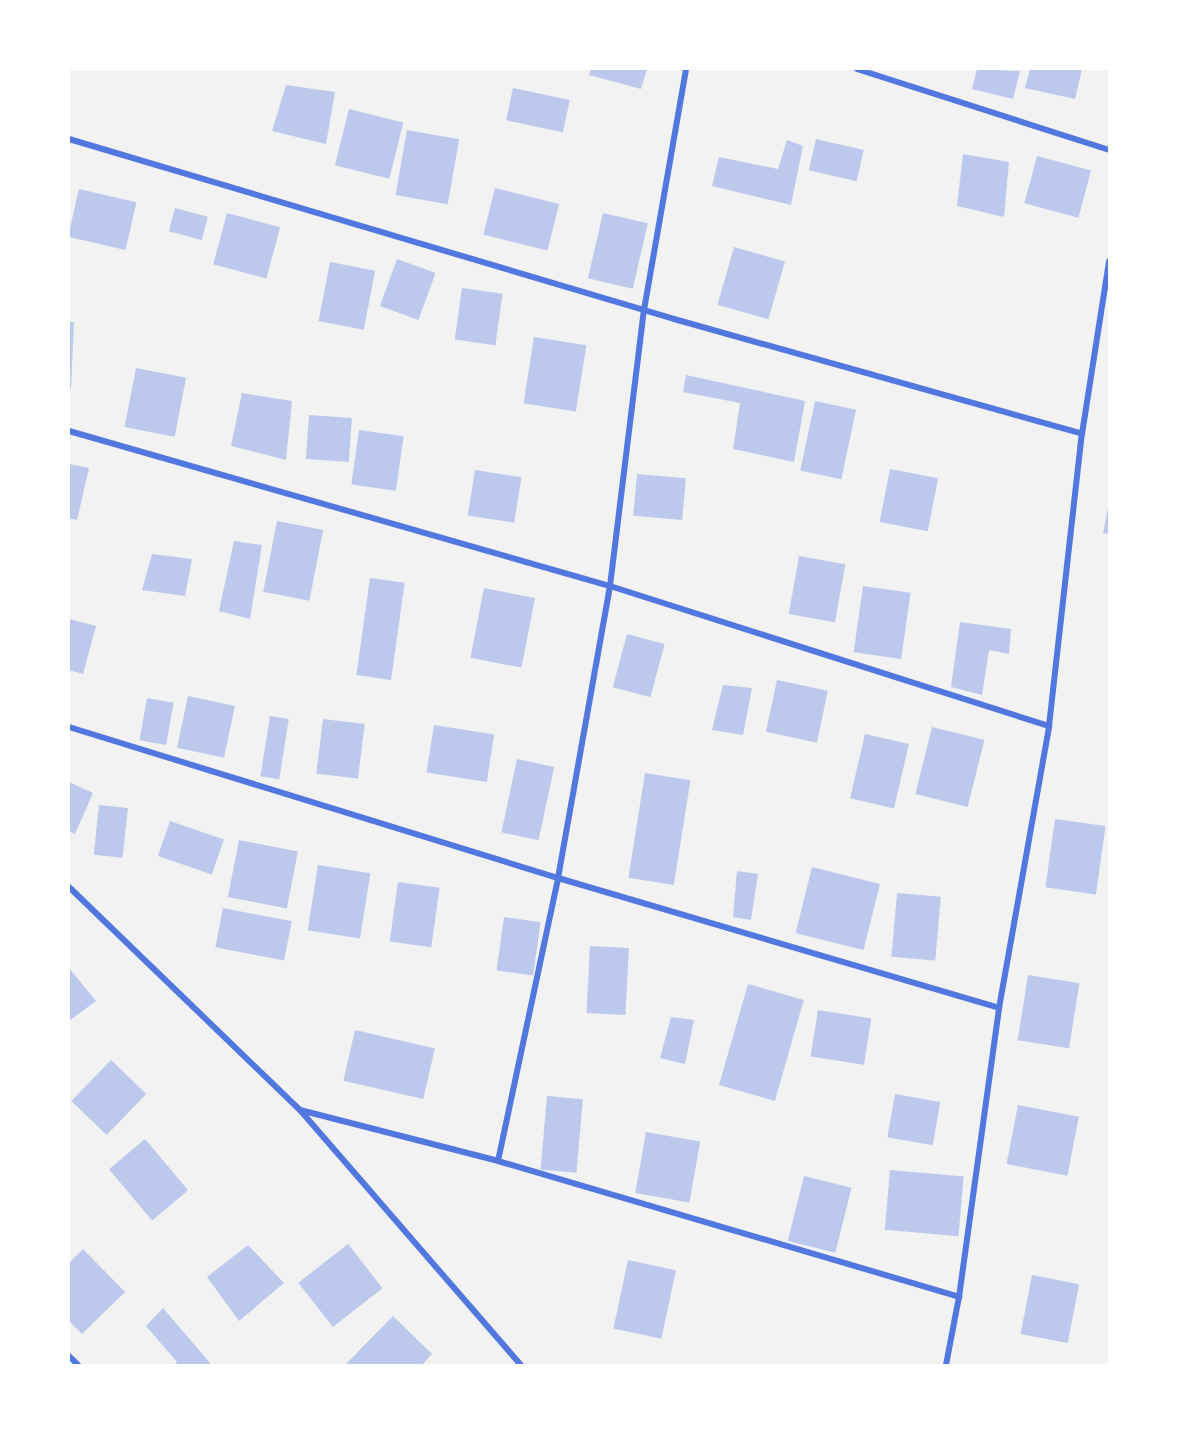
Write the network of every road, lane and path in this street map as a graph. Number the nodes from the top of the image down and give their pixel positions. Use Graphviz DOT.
graph roads {
  1 [pos="686,69"];
  2 [pos="857,69"];
  3 [pos="69,139"];
  4 [pos="1109,150"];
  5 [pos="1109,261"];
  6 [pos="644,310"];
  7 [pos="69,431"];
  8 [pos="1082,434"];
  9 [pos="610,586"];
  10 [pos="1049,726"];
  11 [pos="69,727"];
  12 [pos="558,878"];
  13 [pos="69,887"];
  14 [pos="999,1008"];
  15 [pos="300,1110"];
  16 [pos="498,1161"];
  17 [pos="959,1297"];
  18 [pos="69,1356"];
  19 [pos="78,1365"];
  20 [pos="521,1365"];
  21 [pos="946,1365"];
  1 -- 6 [label="street"];
  2 -- 4 [label="street"];
  3 -- 6 [label="street"];
  5 -- 8 [label="street"];
  6 -- 8 [label="street"];
  6 -- 9 [label="street"];
  7 -- 9 [label="street"];
  8 -- 10 [label="street"];
  9 -- 10 [label="street"];
  9 -- 12 [label="street"];
  10 -- 14 [label="street"];
  11 -- 12 [label="street"];
  12 -- 14 [label="street"];
  12 -- 16 [label="street"];
  13 -- 15 [label="street"];
  14 -- 17 [label="street"];
  15 -- 16 [label="street"];
  15 -- 20 [label="street"];
  16 -- 17 [label="street"];
  17 -- 21 [label="street"];
  18 -- 19 [label="street"];
}
